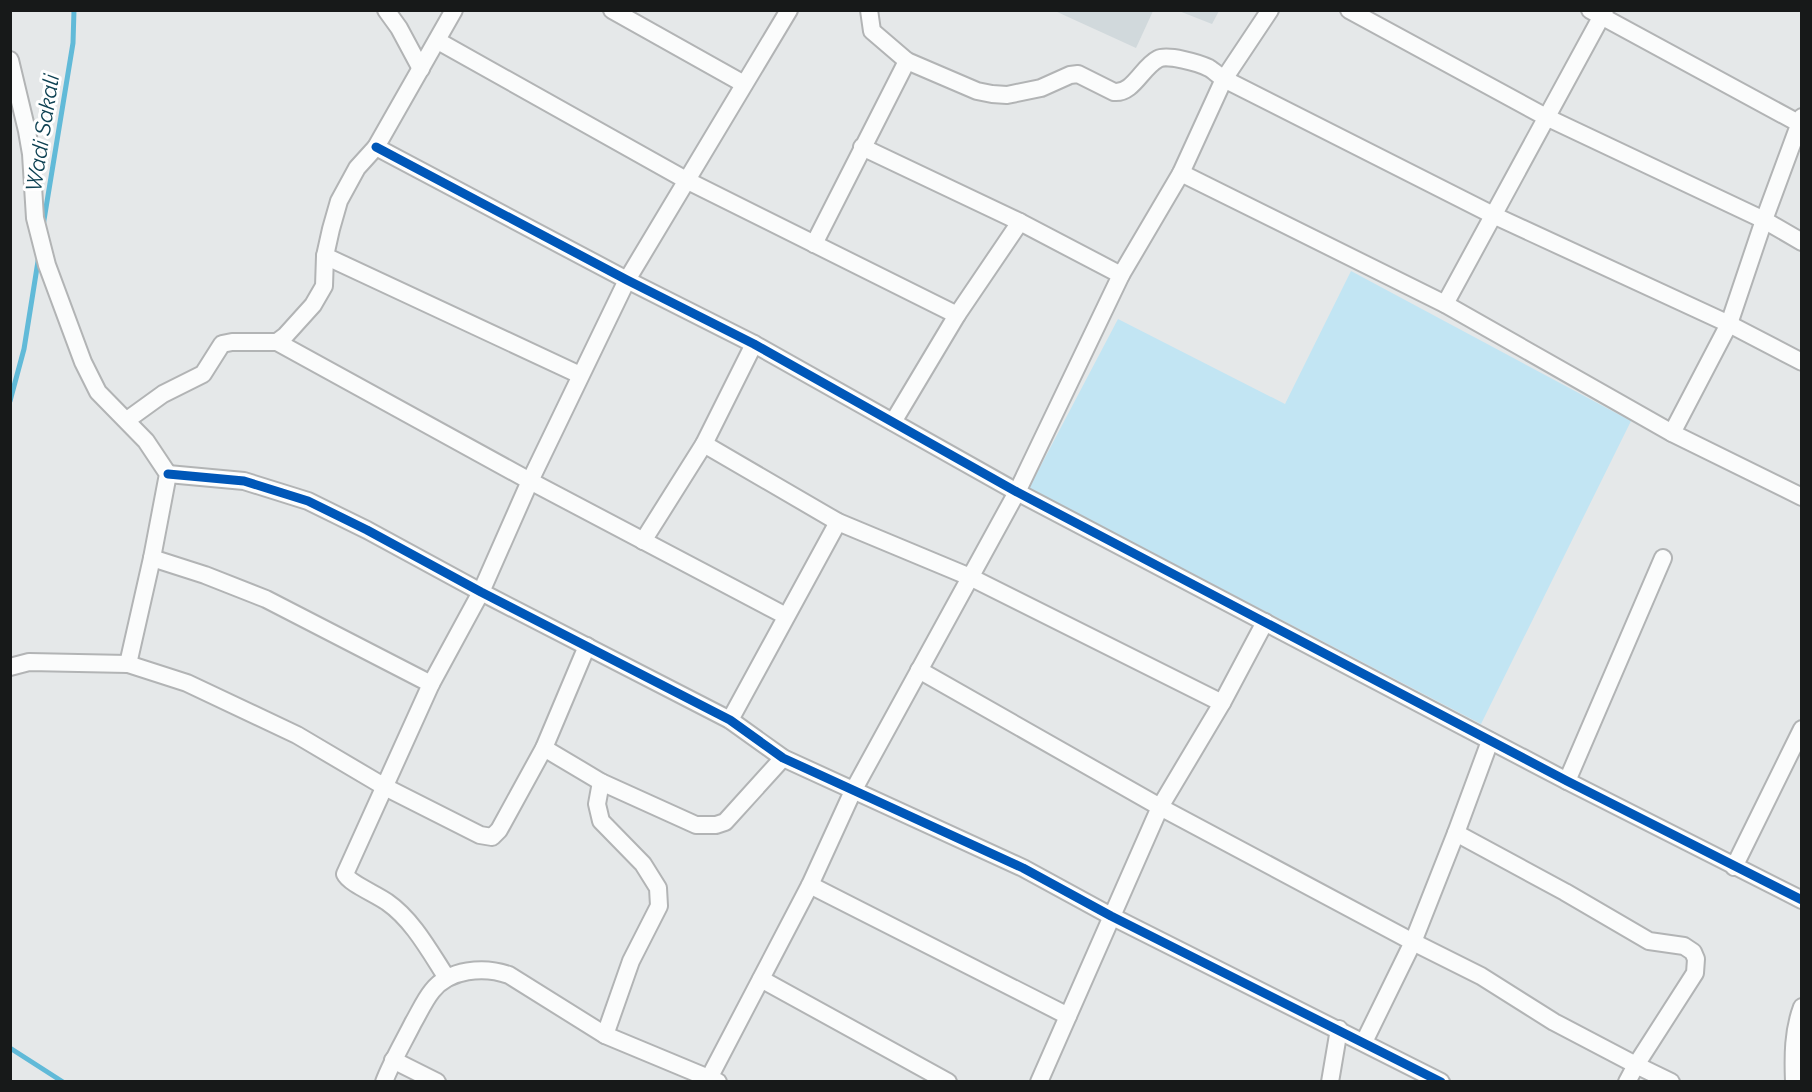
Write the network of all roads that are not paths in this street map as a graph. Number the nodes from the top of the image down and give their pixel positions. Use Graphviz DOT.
graph roads {
  1 [pos="386,10"];
  2 [pos="454,10"];
  3 [pos="612,10"];
  4 [pos="789,10"];
  5 [pos="869,10"];
  6 [pos="1270,10"];
  7 [pos="1349,10"];
  8 [pos="1599,12"];
  9 [pos="438,41"];
  10 [pos="10,60"];
  11 [pos="907,61"];
  12 [pos="421,69"];
  13 [pos="1224,79"];
  14 [pos="744,84"];
  15 [pos="1546,117"];
  16 [pos="1801,122"];
  17 [pos="376,147"];
  18 [pos="862,147"];
  19 [pos="1181,173"];
  20 [pos="686,180"];
  21 [pos="1493,214"];
  22 [pos="1764,220"];
  23 [pos="1020,222"];
  24 [pos="1802,242"];
  25 [pos="814,243"];
  26 [pos="325,256"];
  27 [pos="1121,275"];
  28 [pos="627,280"];
  29 [pos="1445,304"];
  30 [pos="957,315"];
  31 [pos="1729,324"];
  32 [pos="277,342"];
  33 [pos="754,344"];
  34 [pos="1802,362"];
  35 [pos="580,375"];
  36 [pos="127,420"];
  37 [pos="893,422"];
  38 [pos="1672,433"];
  39 [pos="704,444"];
  40 [pos="168,474"];
  41 [pos="530,481"];
  42 [pos="1017,492"];
  43 [pos="1802,497"];
  44 [pos="838,522"];
  45 [pos="643,541"];
  46 [pos="152,558"];
  47 [pos="1663,558"];
  48 [pos="970,577"];
  49 [pos="481,591"];
  50 [pos="786,616"];
  51 [pos="1264,622"];
  52 [pos="587,646"];
  53 [pos="128,664"];
  54 [pos="10,667"];
  55 [pos="919,670"];
  56 [pos="431,684"];
  57 [pos="1222,703"];
  58 [pos="729,720"];
  59 [pos="1802,729"];
  60 [pos="1490,741"];
  61 [pos="544,748"];
  62 [pos="783,758"];
  63 [pos="1794,762"];
  64 [pos="601,782"];
  65 [pos="1567,782"];
  66 [pos="385,787"];
  67 [pos="853,791"];
  68 [pos="1160,807"];
  69 [pos="1456,833"];
  70 [pos="1734,867"];
  71 [pos="810,885"];
  72 [pos="1802,900"];
  73 [pos="1111,916"];
  74 [pos="1413,942"];
  75 [pos="447,978"];
  76 [pos="761,979"];
  77 [pos="1802,1007"];
  78 [pos="1068,1016"];
  79 [pos="1339,1029"];
  80 [pos="605,1035"];
  81 [pos="1365,1042"];
  82 [pos="1797,1054"];
  83 [pos="393,1060"];
  84 [pos="1636,1065"];
  85 [pos="712,1080"];
  86 [pos="384,1082"];
  87 [pos="437,1082"];
  88 [pos="948,1082"];
  89 [pos="1039,1082"];
  90 [pos="1330,1082"];
  91 [pos="1441,1082"];
  92 [pos="1627,1082"];
  93 [pos="1671,1082"];
  94 [pos="1794,1082"];
  1 -- 12 [label="street"];
  2 -- 9 [label="street"];
  3 -- 14 [label="street"];
  4 -- 14 [label="street"];
  5 -- 11 [label="street"];
  6 -- 13 [label="street"];
  7 -- 15 [label="street"];
  8 -- 15 [label="street"];
  8 -- 16 [label="street"];
  9 -- 12 [label="street"];
  9 -- 20 [label="street"];
  10 -- 36 [label="street"];
  11 -- 13 [label="street"];
  11 -- 18 [label="street"];
  12 -- 17 [label="street"];
  13 -- 19 [label="street"];
  13 -- 21 [label="street"];
  14 -- 20 [label="street"];
  15 -- 21 [label="street"];
  15 -- 22 [label="street"];
  16 -- 22 [label="street"];
  17 -- 26 [label="street"];
  17 -- 28 [label="street"];
  18 -- 23 [label="street"];
  18 -- 25 [label="street"];
  19 -- 27 [label="street"];
  19 -- 29 [label="street"];
  20 -- 25 [label="street"];
  20 -- 28 [label="street"];
  21 -- 29 [label="street"];
  21 -- 31 [label="street"];
  22 -- 24 [label="street"];
  22 -- 31 [label="street"];
  23 -- 27 [label="street"];
  23 -- 30 [label="street"];
  25 -- 30 [label="street"];
  26 -- 32 [label="street"];
  26 -- 35 [label="street"];
  27 -- 42 [label="street"];
  28 -- 33 [label="street"];
  28 -- 35 [label="street"];
  29 -- 38 [label="street"];
  30 -- 37 [label="street"];
  31 -- 34 [label="street"];
  31 -- 38 [label="street"];
  32 -- 36 [label="street"];
  32 -- 41 [label="street"];
  33 -- 37 [label="street"];
  33 -- 39 [label="street"];
  35 -- 41 [label="street"];
  36 -- 40 [label="street"];
  37 -- 42 [label="street"];
  38 -- 43 [label="street"];
  39 -- 44 [label="street"];
  39 -- 45 [label="street"];
  40 -- 46 [label="street"];
  40 -- 49 [label="street"];
  41 -- 45 [label="street"];
  41 -- 49 [label="street"];
  42 -- 48 [label="street"];
  42 -- 51 [label="street"];
  44 -- 48 [label="street"];
  44 -- 50 [label="street"];
  45 -- 50 [label="street"];
  46 -- 53 [label="street"];
  46 -- 56 [label="street"];
  47 -- 65 [label="street"];
  48 -- 55 [label="street"];
  48 -- 57 [label="street"];
  49 -- 52 [label="street"];
  49 -- 56 [label="street"];
  50 -- 58 [label="street"];
  51 -- 57 [label="street"];
  51 -- 60 [label="street"];
  52 -- 58 [label="street"];
  52 -- 61 [label="street"];
  53 -- 54 [label="street"];
  53 -- 66 [label="street"];
  55 -- 67 [label="street"];
  55 -- 68 [label="street"];
  56 -- 66 [label="street"];
  57 -- 68 [label="street"];
  58 -- 62 [label="street"];
  59 -- 63 [label="street"];
  60 -- 65 [label="street"];
  60 -- 69 [label="street"];
  61 -- 64 [label="street"];
  61 -- 66 [label="street"];
  62 -- 64 [label="street"];
  62 -- 67 [label="street"];
  63 -- 70 [label="street"];
  64 -- 80 [label="street"];
  65 -- 70 [label="street"];
  66 -- 75 [label="street"];
  67 -- 71 [label="street"];
  67 -- 73 [label="street"];
  68 -- 73 [label="street"];
  68 -- 74 [label="street"];
  69 -- 74 [label="street"];
  69 -- 84 [label="street"];
  70 -- 72 [label="street"];
  71 -- 76 [label="street"];
  71 -- 78 [label="street"];
  73 -- 78 [label="street"];
  73 -- 79 [label="street"];
  74 -- 81 [label="street"];
  74 -- 84 [label="street"];
  75 -- 80 [label="street"];
  75 -- 83 [label="street"];
  76 -- 85 [label="street"];
  76 -- 88 [label="street"];
  77 -- 82 [label="street"];
  78 -- 89 [label="street"];
  79 -- 81 [label="street"];
  79 -- 90 [label="street"];
  80 -- 85 [label="street"];
  81 -- 91 [label="street"];
  82 -- 94 [label="street"];
  83 -- 86 [label="street"];
  83 -- 87 [label="street"];
  84 -- 92 [label="street"];
  84 -- 93 [label="street"];
}
